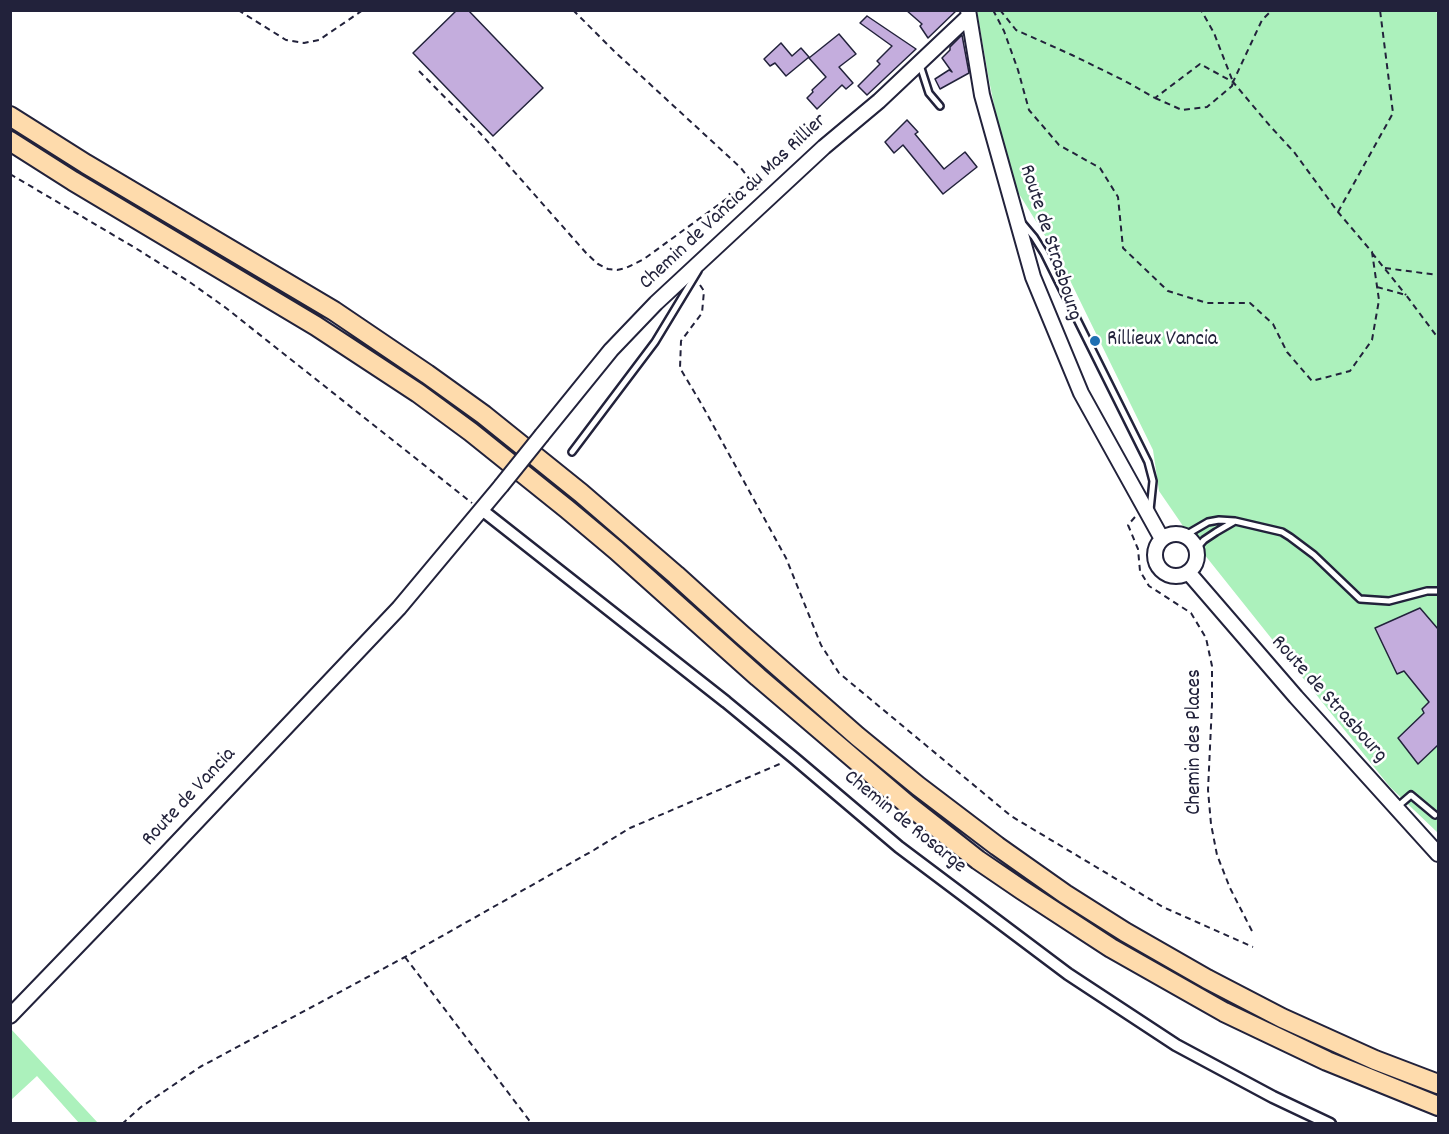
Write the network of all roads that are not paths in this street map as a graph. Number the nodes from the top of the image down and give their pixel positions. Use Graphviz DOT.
graph roads {
  1 [pos="969,13"];
  2 [pos="920,63"];
  3 [pos="940,106"];
  4 [pos="10,116"];
  5 [pos="10,141"];
  6 [pos="1014,213"];
  7 [pos="705,256"];
  8 [pos="572,452"];
  9 [pos="1146,509"];
  10 [pos="482,510"];
  11 [pos="1235,521"];
  12 [pos="1184,536"];
  13 [pos="1162,539"];
  14 [pos="1196,549"];
  15 [pos="1188,572"];
  16 [pos="1438,591"];
  17 [pos="1396,808"];
  18 [pos="1435,815"];
  19 [pos="1421,835"];
  20 [pos="1438,844"];
  21 [pos="1438,854"];
  22 [pos="10,1016"];
  23 [pos="1436,1083"];
  24 [pos="1438,1106"];
  25 [pos="1330,1124"];
  1 -- 2 [label="street, Chemin de Vancia au Mas Rillier"];
  1 -- 6 [label="street, Route de Strasbourg"];
  2 -- 3 [label="lane"];
  2 -- 7 [label="street, Chemin de Vancia au Mas Rillier"];
  4 -- 23 [label="highway"];
  5 -- 24 [label="highway"];
  6 -- 9 [label="street, Route de Strasbourg"];
  6 -- 9 [label="lane"];
  7 -- 8 [label="lane"];
  7 -- 10 [label="street, Chemin de Vancia au Mas Rillier, bridge"];
  9 -- 13 [label="street, Route de Strasbourg"];
  10 -- 22 [label="street, Route de Vancia"];
  10 -- 25 [label="street, Chemin de Rosarge"];
  11 -- 12 [label="lane"];
  11 -- 14 [label="lane"];
  11 -- 16 [label="lane"];
  12 -- 13 [label="street"];
  12 -- 14 [label="street"];
  13 -- 15 [label="street"];
  14 -- 15 [label="street"];
  15 -- 17 [label="street, Route de Strasbourg"];
  17 -- 18 [label="lane"];
  17 -- 19 [label="street, Route de Strasbourg"];
  19 -- 20 [label="street"];
  19 -- 21 [label="street, Route de Strasbourg"];
}
